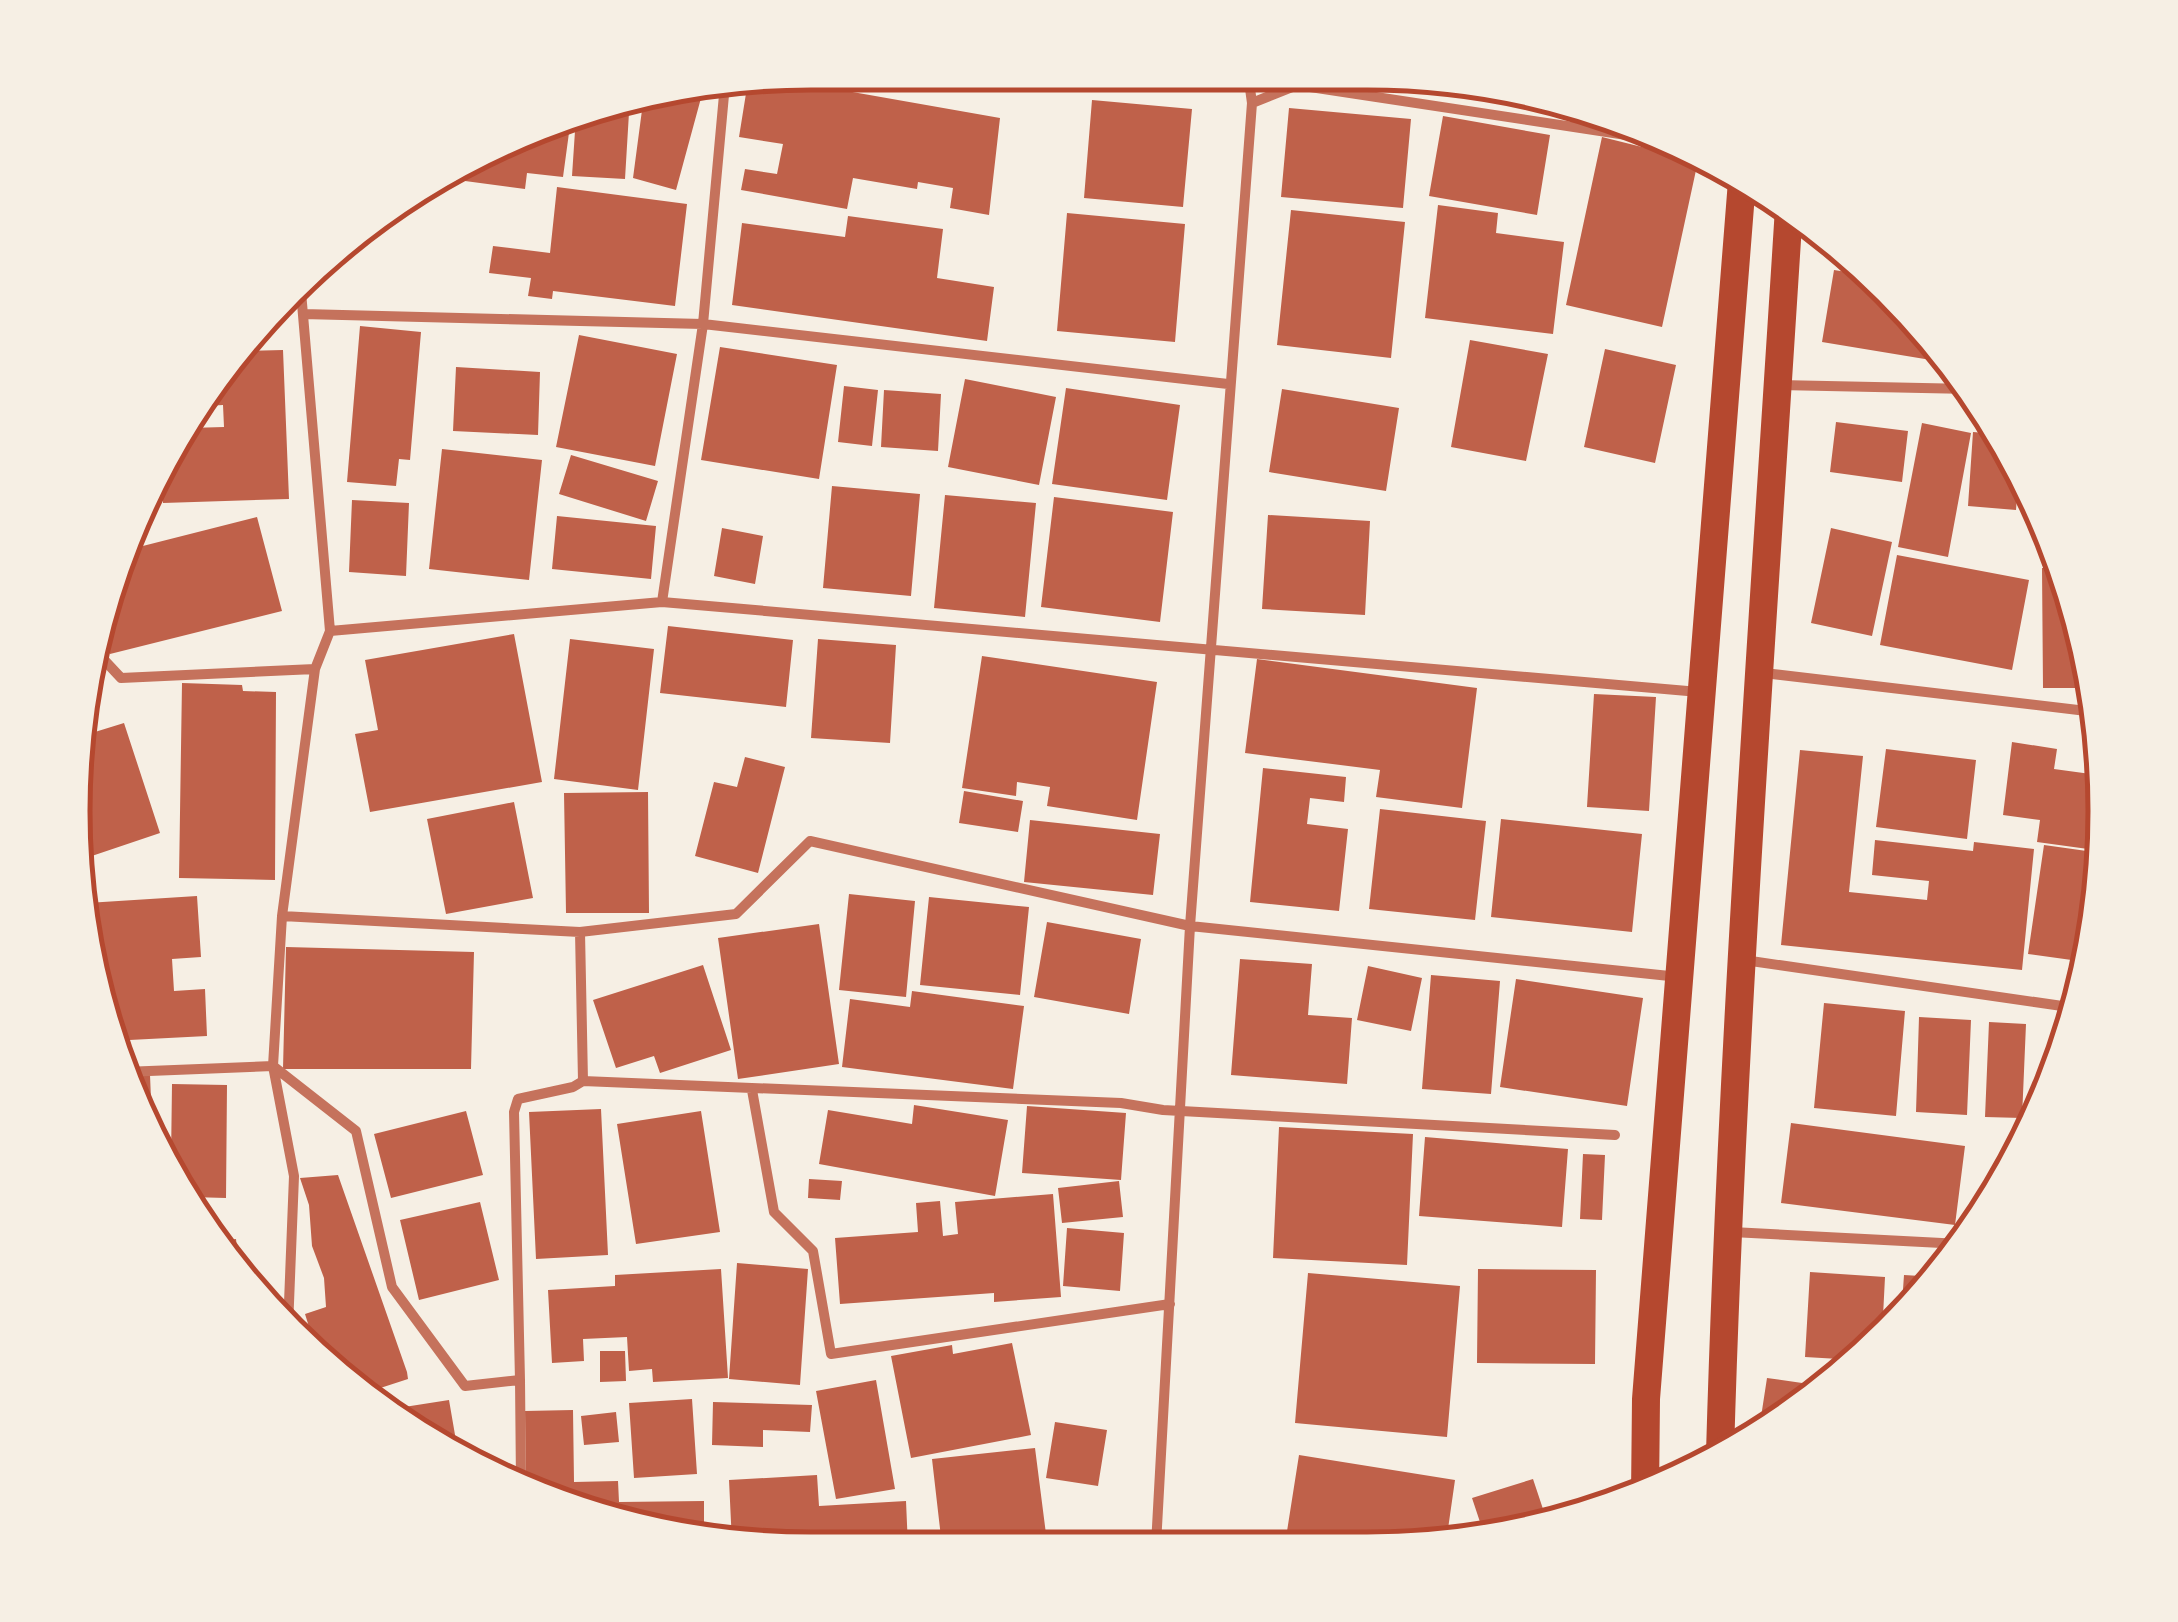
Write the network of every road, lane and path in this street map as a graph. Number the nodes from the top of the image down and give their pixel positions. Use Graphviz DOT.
graph roads {
  1 [pos="1250,90"];
  2 [pos="1286,90"];
  3 [pos="1323,90"];
  4 [pos="724,95"];
  5 [pos="1252,103"];
  6 [pos="1612,133"];
  7 [pos="1741,195"];
  8 [pos="1788,226"];
  9 [pos="302,300"];
  10 [pos="303,314"];
  11 [pos="703,324"];
  12 [pos="1228,384"];
  13 [pos="1778,384"];
  14 [pos="1951,388"];
  15 [pos="662,602"];
  16 [pos="330,631"];
  17 [pos="1208,649"];
  18 [pos="106,662"];
  19 [pos="315,669"];
  20 [pos="1756,672"];
  21 [pos="1702,692"];
  22 [pos="2081,710"];
  23 [pos="282,916"];
  24 [pos="1190,926"];
  25 [pos="580,932"];
  26 [pos="1743,960"];
  27 [pos="1680,977"];
  28 [pos="2061,1006"];
  29 [pos="273,1066"];
  30 [pos="139,1071"];
  31 [pos="583,1081"];
  32 [pos="752,1090"];
  33 [pos="1180,1108"];
  34 [pos="1614,1135"];
  35 [pos="1726,1232"];
  36 [pos="1944,1243"];
  37 [pos="1170,1304"];
  38 [pos="289,1308"];
  39 [pos="520,1380"];
  40 [pos="1720,1439"];
  41 [pos="521,1471"];
  42 [pos="1644,1476"];
  43 [pos="1157,1532"];
  1 -- 5 [label="street"];
  2 -- 5 [label="street"];
  3 -- 6 [label="street"];
  4 -- 11 [label="street"];
  5 -- 12 [label="street"];
  7 -- 21 [label="highway"];
  8 -- 13 [label="highway"];
  9 -- 10 [label="street"];
  10 -- 11 [label="street"];
  10 -- 16 [label="street"];
  11 -- 12 [label="street"];
  11 -- 15 [label="street"];
  12 -- 17 [label="street"];
  13 -- 14 [label="street"];
  13 -- 20 [label="highway"];
  15 -- 16 [label="street"];
  15 -- 17 [label="street"];
  16 -- 19 [label="street"];
  17 -- 21 [label="street"];
  17 -- 24 [label="street"];
  18 -- 19 [label="street"];
  19 -- 23 [label="street"];
  20 -- 22 [label="street"];
  20 -- 26 [label="highway"];
  21 -- 27 [label="highway"];
  23 -- 25 [label="street"];
  23 -- 29 [label="street"];
  24 -- 25 [label="street"];
  24 -- 27 [label="street"];
  24 -- 33 [label="street"];
  25 -- 31 [label="street"];
  26 -- 28 [label="street"];
  26 -- 35 [label="highway"];
  27 -- 42 [label="highway"];
  29 -- 30 [label="street"];
  29 -- 38 [label="street"];
  29 -- 39 [label="street"];
  31 -- 32 [label="street"];
  31 -- 39 [label="street"];
  32 -- 33 [label="street"];
  32 -- 37 [label="street"];
  33 -- 34 [label="street"];
  33 -- 37 [label="street"];
  35 -- 36 [label="street"];
  35 -- 40 [label="highway"];
  37 -- 43 [label="street"];
  39 -- 41 [label="street"];
}
